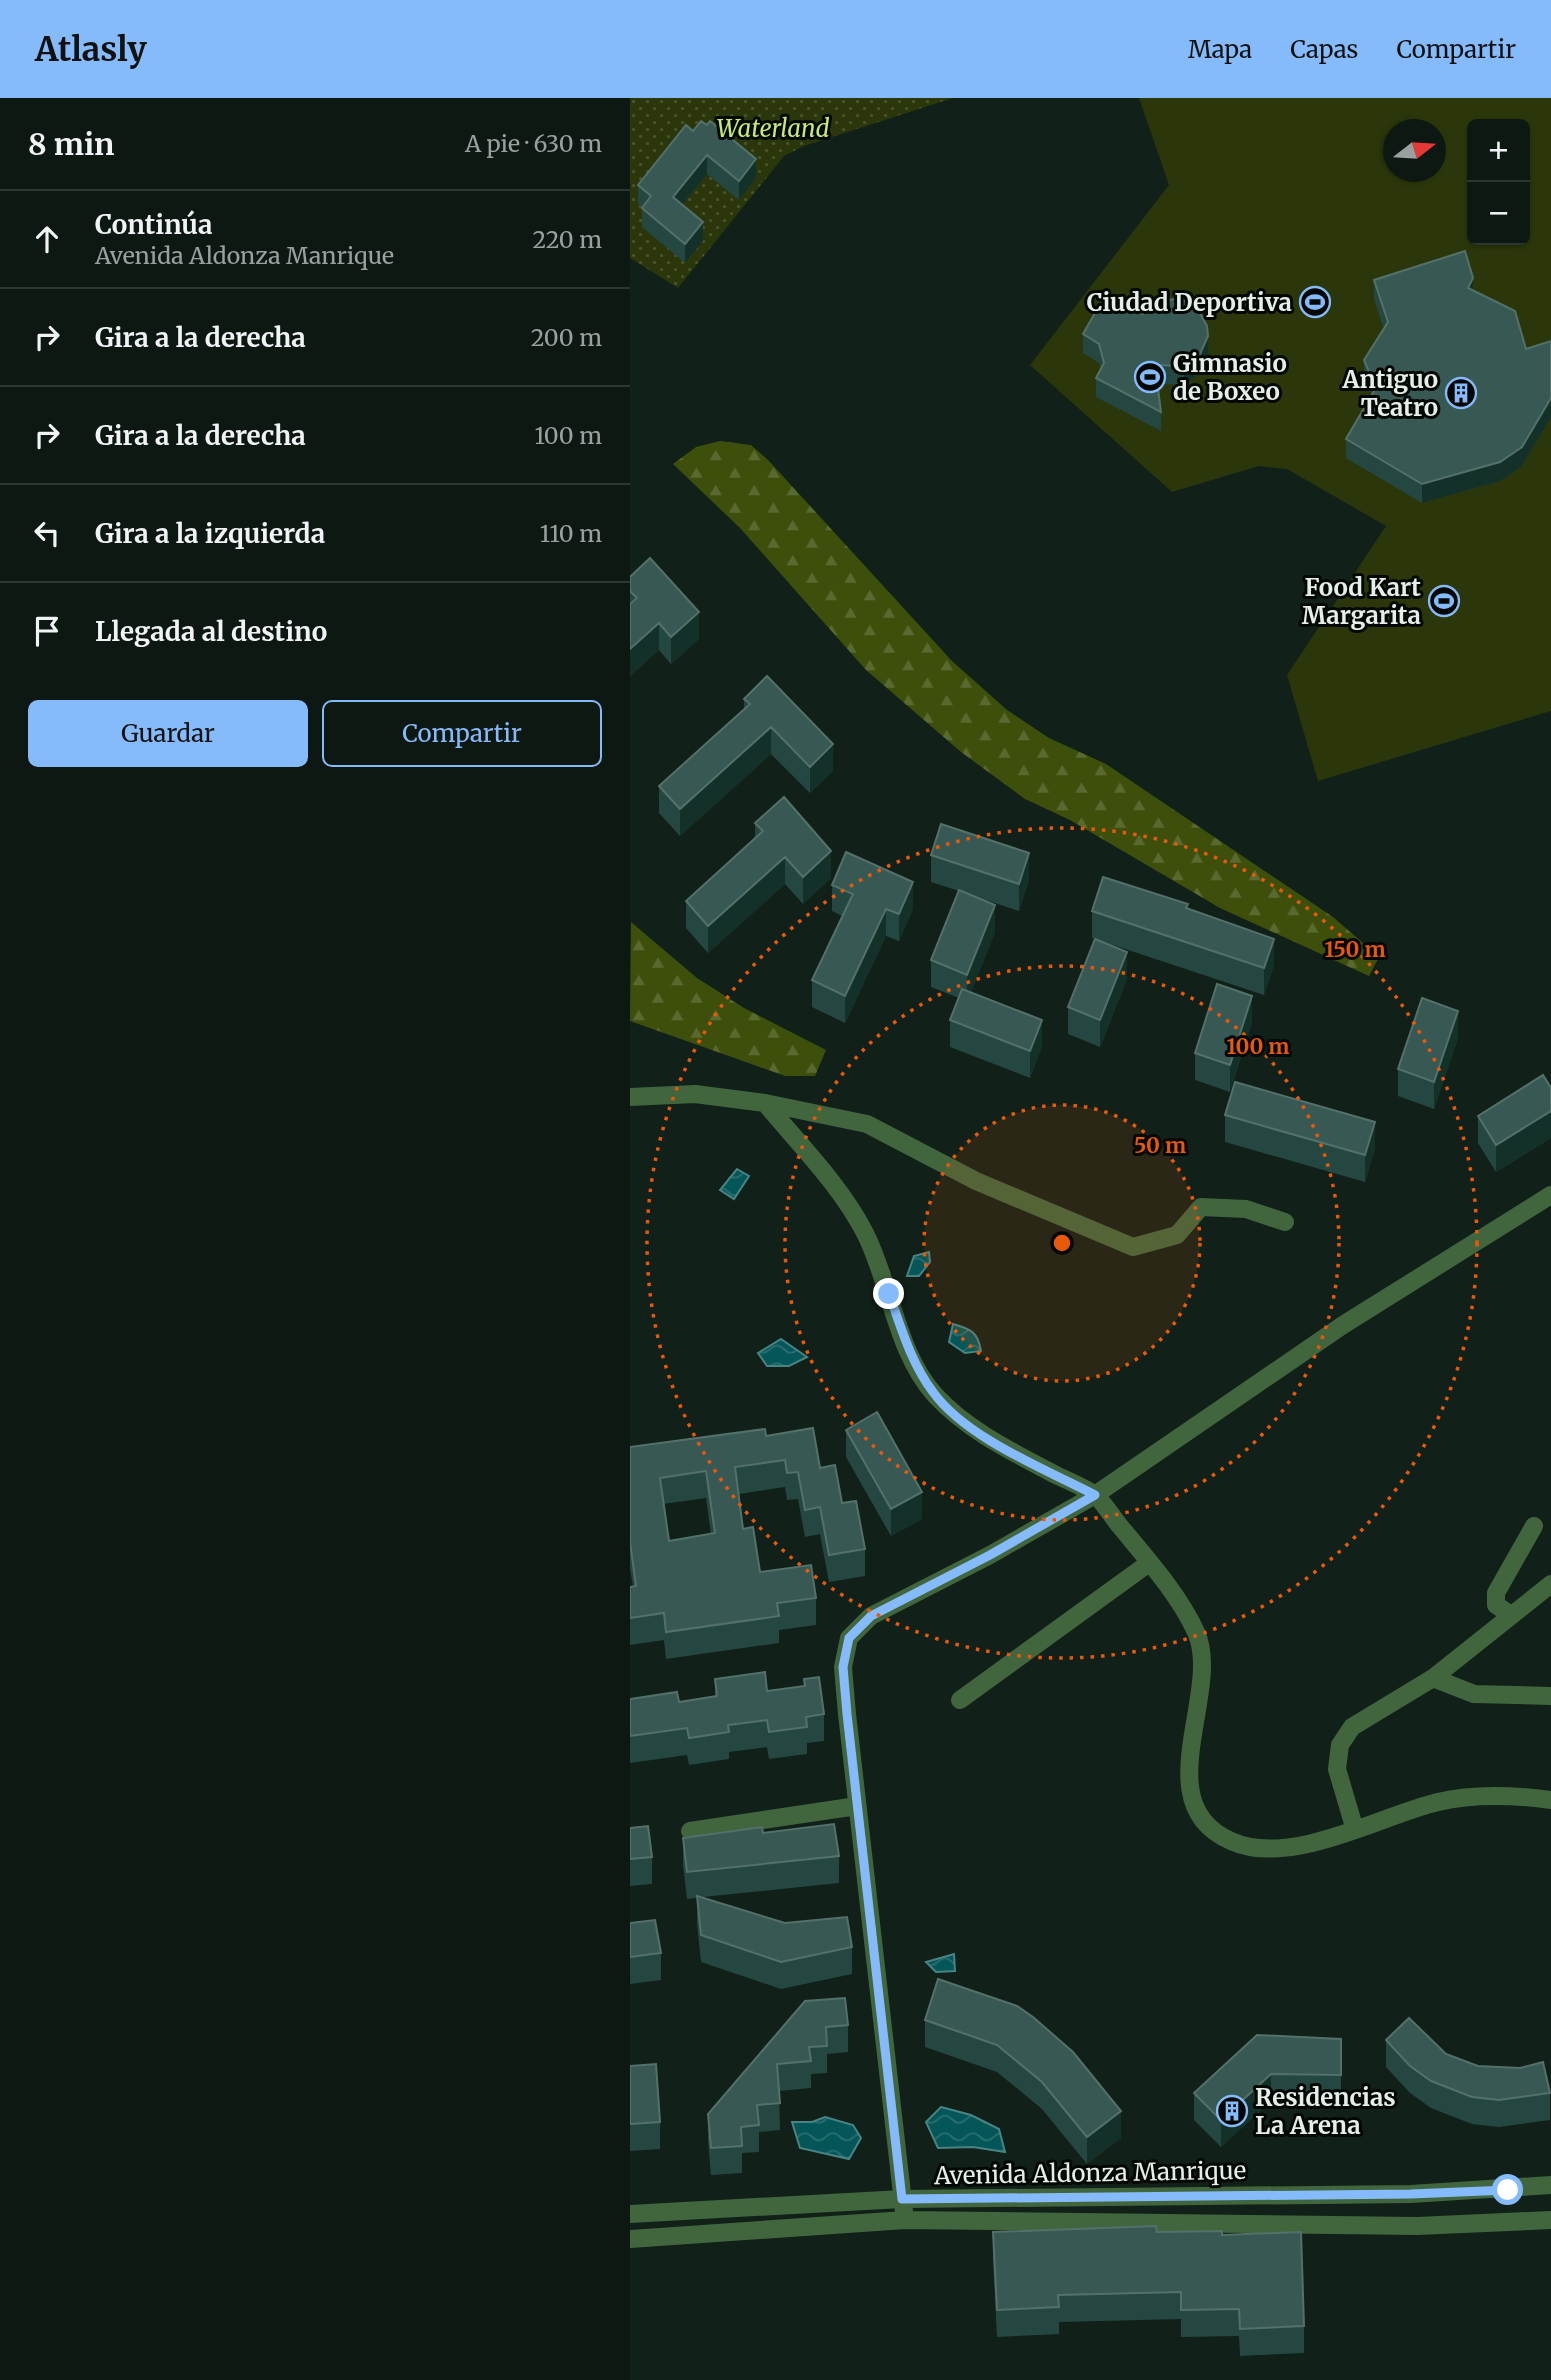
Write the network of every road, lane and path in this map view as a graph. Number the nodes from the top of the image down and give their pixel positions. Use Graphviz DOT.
graph roads {
  1 [pos="631,1099"];
  2 [pos="765,1103"];
  3 [pos="1551,1195"];
  4 [pos="1285,1222"];
  5 [pos="1095,1495"];
  6 [pos="1534,1527"];
  7 [pos="1149,1563"];
  8 [pos="1551,1584"];
  9 [pos="1511,1615"];
  10 [pos="1433,1678"];
  11 [pos="1551,1696"];
  12 [pos="960,1700"];
  13 [pos="1551,1800"];
  14 [pos="857,1806"];
  15 [pos="1355,1830"];
  16 [pos="690,1831"];
  17 [pos="1551,2185"];
  18 [pos="902,2199"];
  19 [pos="630,2214"];
  20 [pos="905,2220"];
  21 [pos="1551,2220"];
  22 [pos="630,2239"];
  1 -- 2 [label="street"];
  2 -- 4 [label="street"];
  2 -- 5 [label="street"];
  3 -- 5 [label="street"];
  5 -- 7 [label="street"];
  5 -- 14 [label="street"];
  6 -- 9 [label="street"];
  7 -- 12 [label="street"];
  7 -- 15 [label="street"];
  8 -- 9 [label="street"];
  9 -- 10 [label="street"];
  10 -- 11 [label="street"];
  10 -- 15 [label="street"];
  13 -- 15 [label="street"];
  14 -- 16 [label="street"];
  14 -- 18 [label="street"];
  17 -- 18 [label="street, Avenida Aldonza Manrique"];
  18 -- 19 [label="street, Avenida Aldonza Manrique"];
  18 -- 20 [label="street"];
  20 -- 21 [label="street, Avenida Aldonza Manrique"];
  20 -- 22 [label="street, Avenida Aldonza Manrique"];
}
